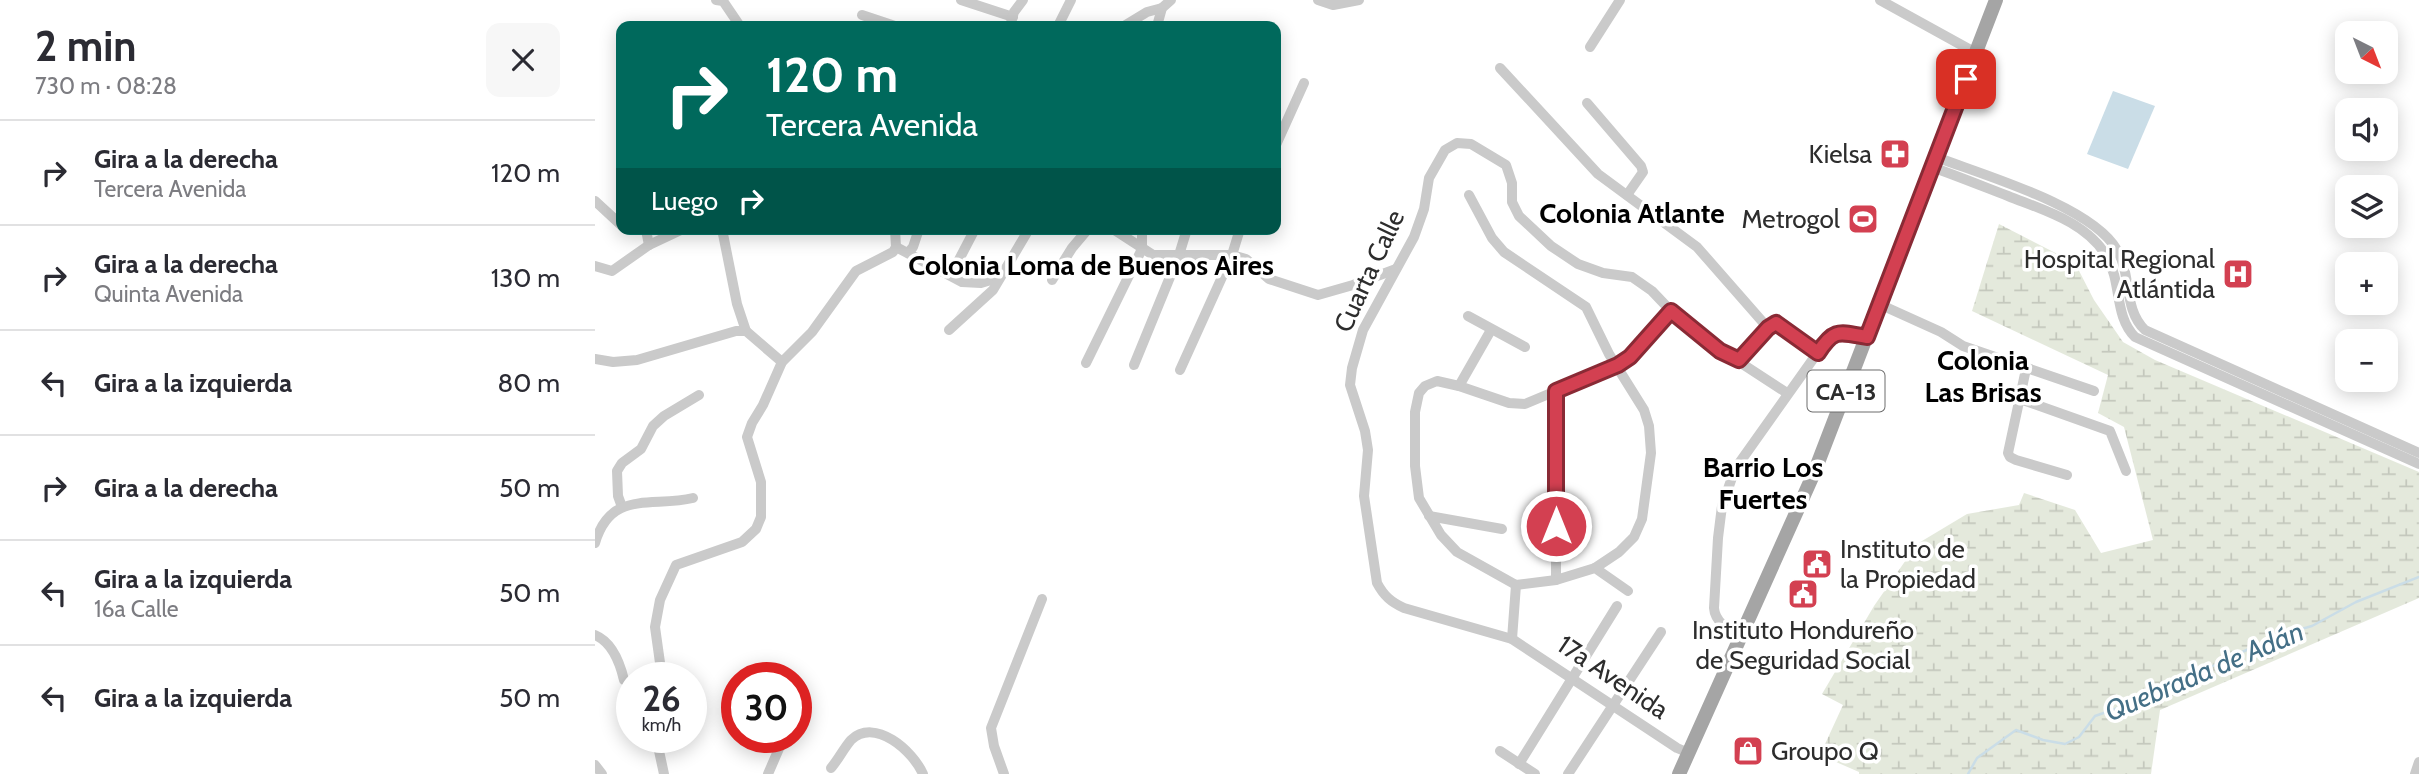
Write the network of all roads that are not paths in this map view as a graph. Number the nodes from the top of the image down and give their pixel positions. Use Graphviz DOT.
graph roads {
  1 [pos="716,0"];
  2 [pos="961,0"];
  3 [pos="1023,0"];
  4 [pos="1071,0"];
  5 [pos="1318,0"];
  6 [pos="1359,0"];
  7 [pos="1620,0"];
  8 [pos="1904,0"];
  9 [pos="1996,0"];
  10 [pos="1884,2"];
  11 [pos="1167,4"];
  12 [pos="862,15"];
  13 [pos="737,21"];
  14 [pos="880,21"];
  15 [pos="1009,21"];
  16 [pos="1012,21"];
  17 [pos="1060,21"];
  18 [pos="1132,21"];
  19 [pos="1159,21"];
  20 [pos="1590,47"];
  21 [pos="1976,53"];
  22 [pos="1500,68"];
  23 [pos="1304,83"];
  24 [pos="1587,103"];
  25 [pos="1281,134"];
  26 [pos="1934,162"];
  27 [pos="1469,195"];
  28 [pos="1627,195"];
  29 [pos="595,201"];
  30 [pos="616,220"];
  31 [pos="647,235"];
  32 [pos="670,235"];
  33 [pos="723,235"];
  34 [pos="895,235"];
  35 [pos="917,235"];
  36 [pos="972,235"];
  37 [pos="1026,235"];
  38 [pos="1083,235"];
  39 [pos="1122,235"];
  40 [pos="1142,235"];
  41 [pos="1185,235"];
  42 [pos="1238,235"];
  43 [pos="649,245"];
  44 [pos="896,247"];
  45 [pos="1142,248"];
  46 [pos="908,253"];
  47 [pos="1179,255"];
  48 [pos="1232,255"];
  49 [pos="595,266"];
  50 [pos="1396,269"];
  51 [pos="1005,271"];
  52 [pos="951,275"];
  53 [pos="1052,280"];
  54 [pos="1879,304"];
  55 [pos="1671,311"];
  56 [pos="1468,316"];
  57 [pos="1768,328"];
  58 [pos="949,330"];
  59 [pos="1491,330"];
  60 [pos="745,331"];
  61 [pos="1867,337"];
  62 [pos="1525,347"];
  63 [pos="1818,353"];
  64 [pos="595,359"];
  65 [pos="1739,360"];
  66 [pos="782,362"];
  67 [pos="1086,363"];
  68 [pos="1134,365"];
  69 [pos="1618,365"];
  70 [pos="2026,369"];
  71 [pos="1179,370"];
  72 [pos="1459,386"];
  73 [pos="1556,391"];
  74 [pos="2094,391"];
  75 [pos="1787,393"];
  76 [pos="699,395"];
  77 [pos="2020,399"];
  78 [pos="2419,453"];
  79 [pos="2419,464"];
  80 [pos="2126,471"];
  81 [pos="2067,475"];
  82 [pos="693,498"];
  83 [pos="622,507"];
  84 [pos="1429,516"];
  85 [pos="1502,529"];
  86 [pos="595,543"];
  87 [pos="1595,568"];
  88 [pos="1556,580"];
  89 [pos="1516,585"];
  90 [pos="1382,592"];
  91 [pos="1628,592"];
  92 [pos="1042,599"];
  93 [pos="1617,606"];
  94 [pos="1661,632"];
  95 [pos="595,635"];
  96 [pos="1742,637"];
  97 [pos="1512,639"];
  98 [pos="618,662"];
  99 [pos="660,662"];
  100 [pos="1572,678"];
  101 [pos="1613,706"];
  102 [pos="1500,751"];
  103 [pos="659,753"];
  104 [pos="778,753"];
  105 [pos="1689,753"];
  106 [pos="2419,762"];
  107 [pos="1519,764"];
  108 [pos="595,765"];
  109 [pos="831,768"];
  110 [pos="602,774"];
  111 [pos="664,774"];
  112 [pos="768,774"];
  113 [pos="923,774"];
  114 [pos="1005,774"];
  115 [pos="1535,774"];
  116 [pos="1567,774"];
  117 [pos="1679,774"];
  118 [pos="2415,774"];
  1 -- 13 [label="street"];
  2 -- 15 [label="street"];
  3 -- 16 [label="street"];
  4 -- 17 [label="street"];
  5 -- 6 [label="street"];
  7 -- 20 [label="street"];
  8 -- 10 [label="street"];
  9 -- 21 [label="main road, CA-13"];
  10 -- 21 [label="street"];
  11 -- 18 [label="street"];
  11 -- 19 [label="street"];
  12 -- 14 [label="street"];
  21 -- 26 [label="main road, CA-13"];
  22 -- 28 [label="street"];
  23 -- 25 [label="street"];
  24 -- 28 [label="street"];
  26 -- 54 [label="main road, CA-13"];
  26 -- 78 [label="street"];
  26 -- 79 [label="street"];
  27 -- 69 [label="street"];
  28 -- 57 [label="street"];
  29 -- 30 [label="street"];
  31 -- 43 [label="street"];
  32 -- 43 [label="street"];
  33 -- 60 [label="street"];
  34 -- 44 [label="street"];
  35 -- 46 [label="street"];
  36 -- 52 [label="street"];
  37 -- 51 [label="street"];
  38 -- 53 [label="street"];
  39 -- 45 [label="street"];
  40 -- 45 [label="street"];
  41 -- 47 [label="street"];
  42 -- 48 [label="street"];
  43 -- 49 [label="street"];
  44 -- 46 [label="street"];
  44 -- 66 [label="street"];
  45 -- 47 [label="street"];
  45 -- 67 [label="street"];
  46 -- 52 [label="street"];
  47 -- 48 [label="street"];
  47 -- 68 [label="street"];
  48 -- 50 [label="street"];
  48 -- 71 [label="street"];
  50 -- 55 [label="street, Cuarta Calle"];
  50 -- 90 [label="street, Cuarta Calle"];
  51 -- 52 [label="street"];
  51 -- 58 [label="street"];
  54 -- 61 [label="main road, CA-13"];
  54 -- 70 [label="street"];
  55 -- 65 [label="street"];
  55 -- 69 [label="street"];
  56 -- 59 [label="street"];
  57 -- 63 [label="street"];
  57 -- 65 [label="street"];
  59 -- 62 [label="street"];
  59 -- 72 [label="street"];
  60 -- 64 [label="street"];
  60 -- 66 [label="street"];
  61 -- 63 [label="street"];
  61 -- 96 [label="main road, CA-13"];
  63 -- 75 [label="street"];
  65 -- 75 [label="street"];
  66 -- 99 [label="street"];
  69 -- 73 [label="street"];
  69 -- 87 [label="street"];
  70 -- 74 [label="street"];
  70 -- 77 [label="street"];
  72 -- 73 [label="street"];
  72 -- 84 [label="street"];
  73 -- 88 [label="street"];
  75 -- 96 [label="street"];
  76 -- 83 [label="street"];
  77 -- 80 [label="street"];
  77 -- 81 [label="street"];
  82 -- 83 [label="street"];
  83 -- 86 [label="street"];
  84 -- 85 [label="street"];
  84 -- 89 [label="street"];
  87 -- 88 [label="street"];
  87 -- 91 [label="street"];
  88 -- 89 [label="street"];
  89 -- 97 [label="street"];
  90 -- 97 [label="street, 17a Avenida"];
  92 -- 114 [label="street"];
  93 -- 100 [label="street"];
  94 -- 101 [label="street"];
  95 -- 98 [label="street"];
  96 -- 105 [label="main road, CA-13"];
  97 -- 100 [label="street, 17a Avenida"];
  100 -- 101 [label="street, 17a Avenida"];
  100 -- 107 [label="street"];
  101 -- 105 [label="street, 17a Avenida"];
  101 -- 116 [label="street"];
  102 -- 107 [label="street"];
  103 -- 111 [label="street"];
  104 -- 112 [label="street"];
  105 -- 117 [label="main road, CA-13"];
  106 -- 118 [label="street"];
  107 -- 115 [label="street"];
  108 -- 110 [label="street"];
  109 -- 113 [label="street"];
}
